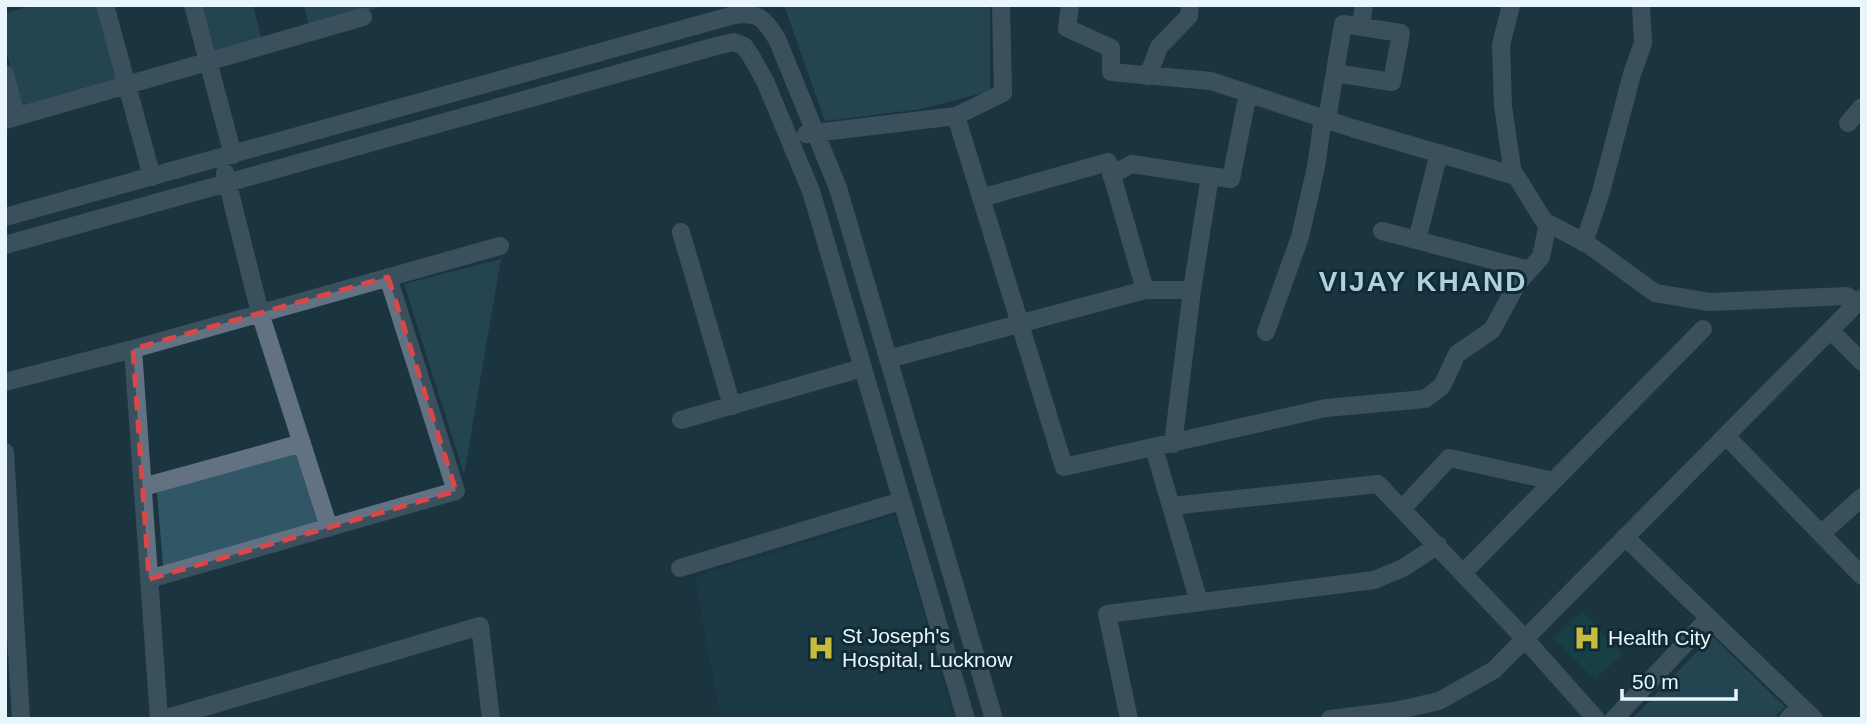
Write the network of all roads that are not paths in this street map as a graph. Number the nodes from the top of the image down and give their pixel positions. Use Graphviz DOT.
graph roads {
  1 [pos="105,5"];
  2 [pos="192,5"];
  3 [pos="1001,5"];
  4 [pos="1070,5"];
  5 [pos="1190,5"];
  6 [pos="1364,5"];
  7 [pos="1511,5"];
  8 [pos="1641,5"];
  9 [pos="363,18"];
  10 [pos="1361,26"];
  11 [pos="208,62"];
  12 [pos="1335,73"];
  13 [pos="5,74"];
  14 [pos="1148,76"];
  15 [pos="127,85"];
  16 [pos="1248,93"];
  17 [pos="1862,107"];
  18 [pos="956,116"];
  19 [pos="11,118"];
  20 [pos="1325,118"];
  21 [pos="1847,124"];
  22 [pos="815,132"];
  23 [pos="789,138"];
  24 [pos="1439,153"];
  25 [pos="227,156"];
  26 [pos="1111,174"];
  27 [pos="1513,175"];
  28 [pos="1210,176"];
  29 [pos="152,177"];
  30 [pos="228,183"];
  31 [pos="981,198"];
  32 [pos="5,217"];
  33 [pos="1548,223"];
  34 [pos="1382,231"];
  35 [pos="681,232"];
  36 [pos="1417,240"];
  37 [pos="1584,243"];
  38 [pos="5,245"];
  39 [pos="500,246"];
  40 [pos="1530,270"];
  41 [pos="388,277"];
  42 [pos="1145,290"];
  43 [pos="1192,290"];
  44 [pos="1859,300"];
  45 [pos="260,313"];
  46 [pos="1020,323"];
  47 [pos="1703,329"];
  48 [pos="1830,330"];
  49 [pos="1266,332"];
  50 [pos="133,349"];
  51 [pos="888,359"];
  52 [pos="1862,362"];
  53 [pos="862,368"];
  54 [pos="5,382"];
  55 [pos="732,405"];
  56 [pos="681,421"];
  57 [pos="1726,436"];
  58 [pos="302,443"];
  59 [pos="1173,444"];
  60 [pos="1154,448"];
  61 [pos="5,452"];
  62 [pos="1554,481"];
  63 [pos="143,487"];
  64 [pos="1862,497"];
  65 [pos="901,501"];
  66 [pos="1171,506"];
  67 [pos="1402,509"];
  68 [pos="330,528"];
  69 [pos="1821,534"];
  70 [pos="1625,537"];
  71 [pos="1438,545"];
  72 [pos="680,568"];
  73 [pos="1464,572"];
  74 [pos="1862,576"];
  75 [pos="149,579"];
  76 [pos="1199,602"];
  77 [pos="1709,618"];
  78 [pos="1525,639"];
  79 [pos="1419,713"];
  80 [pos="1801,715"];
  81 [pos="21,719"];
  82 [pos="159,719"];
  83 [pos="164,719"];
  84 [pos="491,719"];
  85 [pos="966,719"];
  86 [pos="995,719"];
  87 [pos="1129,719"];
  88 [pos="1330,719"];
  89 [pos="1596,719"];
  90 [pos="1614,719"];
  1 -- 15 [label="street"];
  2 -- 11 [label="street"];
  3 -- 18 [label="street"];
  4 -- 14 [label="street"];
  5 -- 14 [label="street"];
  6 -- 10 [label="street"];
  7 -- 27 [label="street"];
  8 -- 37 [label="street"];
  9 -- 11 [label="street"];
  10 -- 12 [label="street"];
  10 -- 12 [label="street"];
  11 -- 15 [label="street"];
  11 -- 25 [label="street"];
  12 -- 20 [label="street"];
  13 -- 19 [label="street"];
  14 -- 16 [label="street"];
  15 -- 19 [label="street"];
  15 -- 29 [label="street"];
  16 -- 20 [label="street"];
  16 -- 28 [label="street"];
  17 -- 21 [label="street"];
  18 -- 22 [label="street"];
  18 -- 31 [label="street"];
  20 -- 24 [label="street"];
  20 -- 49 [label="street"];
  22 -- 23 [label="street"];
  22 -- 25 [label="street"];
  22 -- 51 [label="street"];
  23 -- 30 [label="street"];
  23 -- 53 [label="street"];
  24 -- 27 [label="street"];
  24 -- 36 [label="street"];
  25 -- 29 [label="street"];
  25 -- 30 [label="street"];
  26 -- 28 [label="street"];
  26 -- 31 [label="street"];
  26 -- 42 [label="street"];
  27 -- 33 [label="street"];
  28 -- 43 [label="street"];
  29 -- 32 [label="street"];
  30 -- 38 [label="street"];
  30 -- 45 [label="street"];
  31 -- 46 [label="street"];
  33 -- 37 [label="street"];
  33 -- 40 [label="street"];
  34 -- 36 [label="street"];
  35 -- 55 [label="street"];
  36 -- 40 [label="street"];
  37 -- 44 [label="street"];
  39 -- 41 [label="street"];
  40 -- 59 [label="street"];
  41 -- 45 [label="street"];
  41 -- 68 [label="street"];
  42 -- 43 [label="street"];
  42 -- 46 [label="street"];
  43 -- 59 [label="street"];
  44 -- 48 [label="street"];
  45 -- 50 [label="street"];
  45 -- 58 [label="street"];
  46 -- 51 [label="street"];
  46 -- 60 [label="street"];
  47 -- 62 [label="street"];
  48 -- 52 [label="street"];
  48 -- 57 [label="street"];
  50 -- 54 [label="street"];
  50 -- 63 [label="street"];
  51 -- 86 [label="street"];
  53 -- 55 [label="street"];
  53 -- 65 [label="street"];
  55 -- 56 [label="street"];
  57 -- 69 [label="street"];
  57 -- 70 [label="street"];
  58 -- 63 [label="street"];
  58 -- 68 [label="street"];
  59 -- 60 [label="street"];
  60 -- 66 [label="street"];
  61 -- 81 [label="street"];
  62 -- 67 [label="street"];
  62 -- 73 [label="street"];
  63 -- 75 [label="street"];
  64 -- 69 [label="street"];
  65 -- 72 [label="street"];
  65 -- 85 [label="street"];
  66 -- 67 [label="street"];
  66 -- 76 [label="street"];
  67 -- 71 [label="street"];
  68 -- 75 [label="street"];
  69 -- 74 [label="street"];
  70 -- 77 [label="street"];
  70 -- 78 [label="street"];
  71 -- 73 [label="street"];
  71 -- 76 [label="street"];
  73 -- 78 [label="street"];
  75 -- 82 [label="street"];
  76 -- 87 [label="street"];
  77 -- 80 [label="street"];
  77 -- 90 [label="street"];
  78 -- 79 [label="street"];
  78 -- 89 [label="street"];
  79 -- 88 [label="street"];
  83 -- 84 [label="street"];
}
